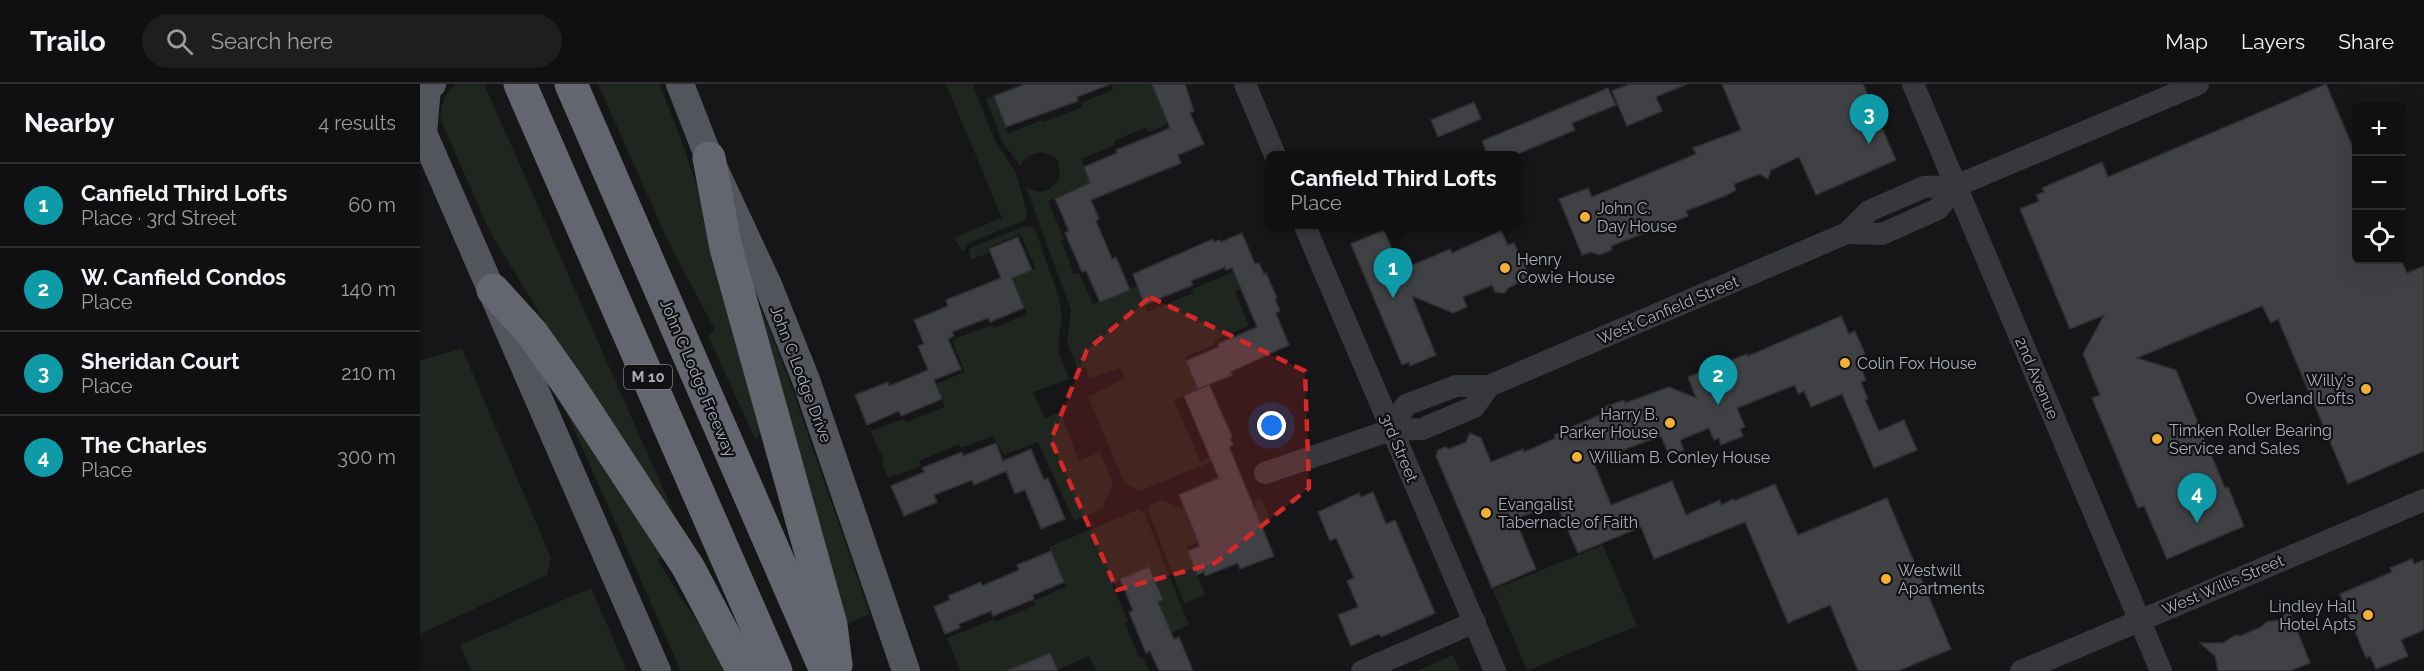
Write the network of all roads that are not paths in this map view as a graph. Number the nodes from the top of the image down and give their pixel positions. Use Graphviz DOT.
graph roads {
  1 [pos="432,84"];
  2 [pos="520,84"];
  3 [pos="571,84"];
  4 [pos="680,84"];
  5 [pos="1245,84"];
  6 [pos="1913,84"];
  7 [pos="2198,84"];
  8 [pos="422,129"];
  9 [pos="1273,151"];
  10 [pos="709,158"];
  11 [pos="1956,186"];
  12 [pos="1306,229"];
  13 [pos="493,290"];
  14 [pos="1391,430"];
  15 [pos="1265,472"];
  16 [pos="2424,500"];
  17 [pos="2139,621"];
  18 [pos="1475,622"];
  19 [pos="657,671"];
  20 [pos="743,671"];
  21 [pos="776,671"];
  22 [pos="826,671"];
  23 [pos="837,671"];
  24 [pos="906,671"];
  25 [pos="1362,671"];
  26 [pos="1495,671"];
  27 [pos="2021,671"];
  28 [pos="2161,671"];
  1 -- 8 [label="main road"];
  2 -- 21 [label="highway, M 10"];
  3 -- 22 [label="highway, John C Lodge Freeway / M 10"];
  4 -- 10 [label="main road, John C Lodge Drive"];
  5 -- 9 [label="street"];
  6 -- 11 [label="street, 2nd Avenue"];
  7 -- 11 [label="street, West Canfield Street"];
  8 -- 13 [label="main road"];
  10 -- 23 [label="highway"];
  10 -- 24 [label="main road, John C Lodge Drive"];
  11 -- 14 [label="street, West Canfield Street"];
  11 -- 17 [label="street, 2nd Avenue"];
  12 -- 14 [label="street, 3rd Street"];
  13 -- 19 [label="main road"];
  13 -- 20 [label="highway"];
  14 -- 15 [label="street, West Canfield Street"];
  14 -- 18 [label="street, 3rd Street"];
  16 -- 17 [label="street, West Willis Street"];
  17 -- 27 [label="street, West Willis Street"];
  17 -- 28 [label="street, 2nd Avenue"];
  18 -- 25 [label="street"];
  18 -- 26 [label="street, 3rd Street"];
}
